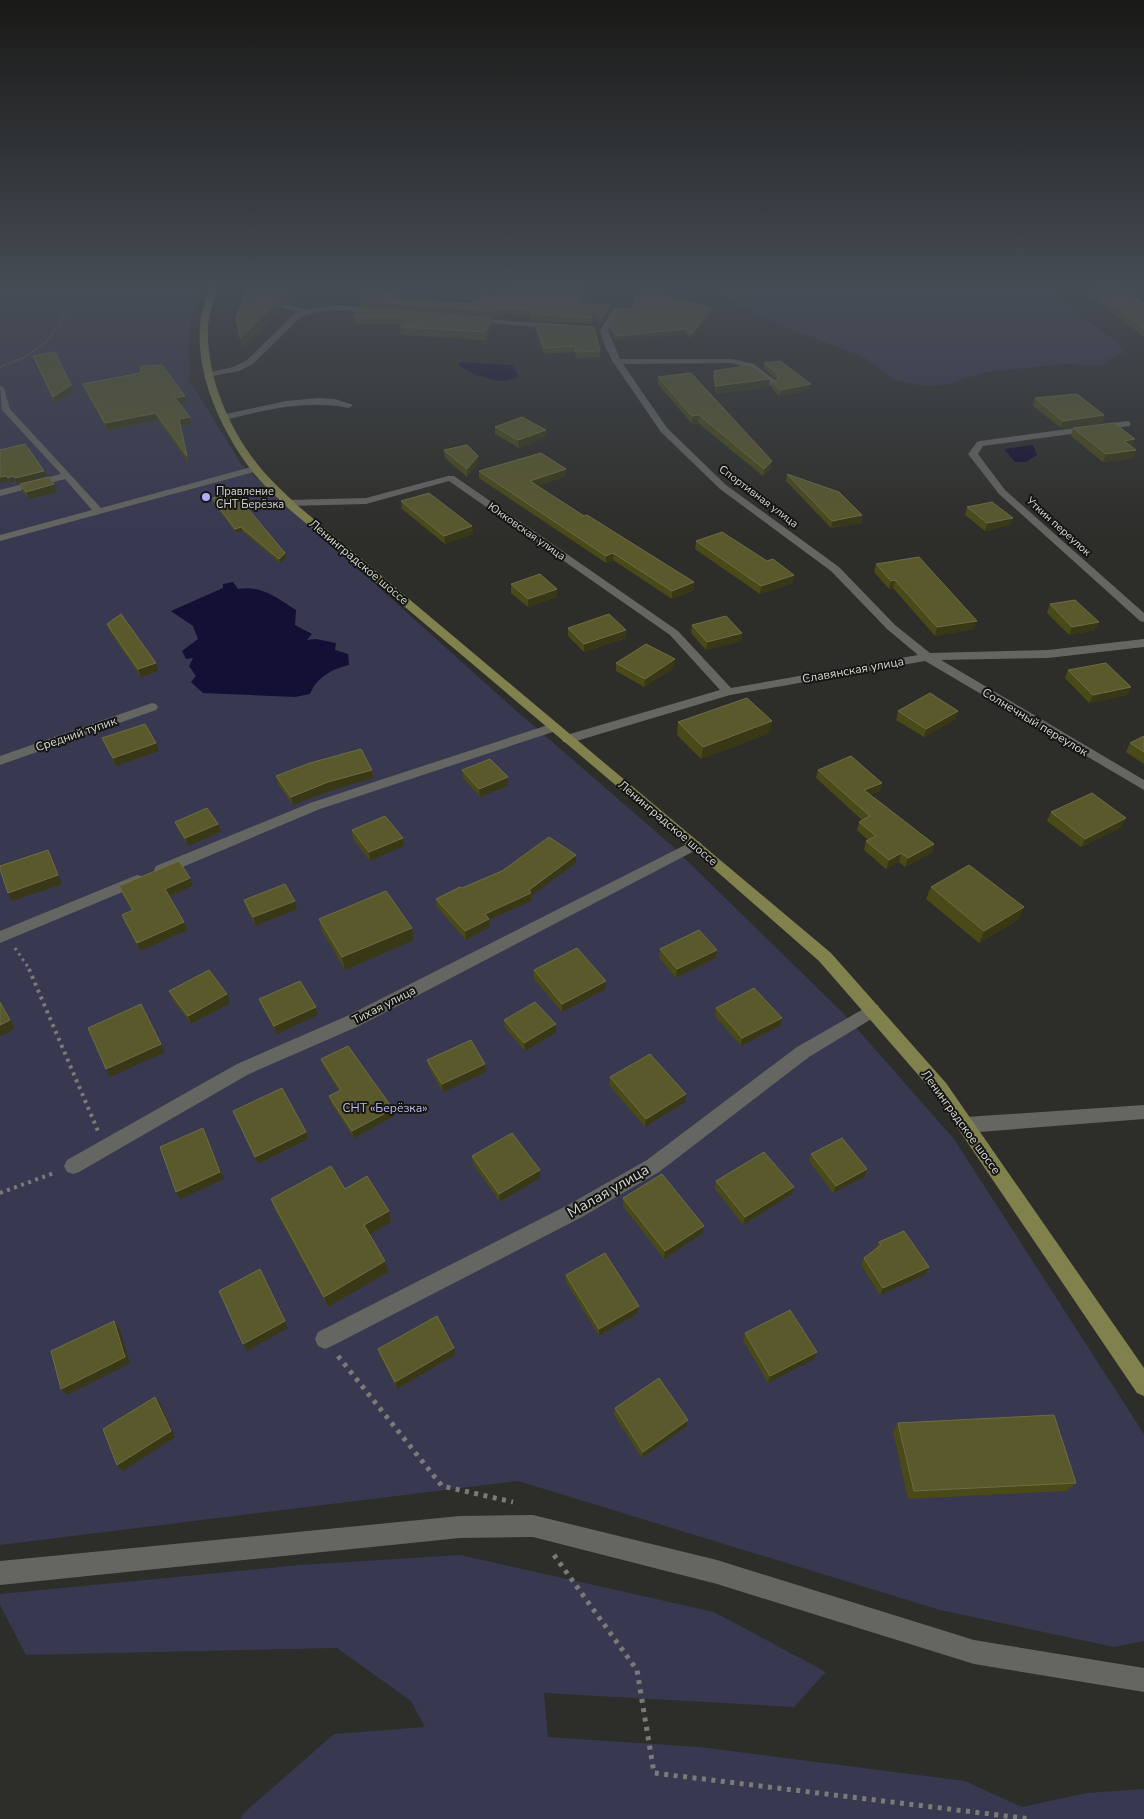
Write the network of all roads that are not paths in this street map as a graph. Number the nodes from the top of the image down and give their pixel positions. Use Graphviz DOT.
graph roads {
  1 [pos="209,371"];
  2 [pos="228,371"];
  3 [pos="623,371"];
  4 [pos="757,371"];
  5 [pos="210,375"];
  6 [pos="773,383"];
  7 [pos="0,388"];
  8 [pos="349,404"];
  9 [pos="224,416"];
  10 [pos="1127,424"];
  11 [pos="255,469"];
  12 [pos="67,475"];
  13 [pos="0,493"];
  14 [pos="288,503"];
  15 [pos="99,512"];
  16 [pos="0,538"];
  17 [pos="1144,619"];
  18 [pos="1144,642"];
  19 [pos="927,657"];
  20 [pos="728,692"];
  21 [pos="152,707"];
  22 [pos="554,727"];
  23 [pos="568,739"];
  24 [pos="0,761"];
  25 [pos="1144,786"];
  26 [pos="695,845"];
  27 [pos="3,936"];
  28 [pos="872,1010"];
  29 [pos="1144,1112"];
  30 [pos="966,1125"];
  31 [pos="74,1166"];
  32 [pos="325,1340"];
  33 [pos="1144,1386"];
  34 [pos="0,1573"];
  35 [pos="1144,1680"];
  1 -- 5 [label="main road, Ленинградское шоссе"];
  2 -- 5 [label="street"];
  3 -- 19 [label="street, Спортивная улица"];
  4 -- 6 [label="street"];
  5 -- 9 [label="main road, Ленинградское шоссе"];
  7 -- 12 [label="street"];
  8 -- 9 [label="street"];
  9 -- 11 [label="main road, Ленинградское шоссе"];
  10 -- 17 [label="street, Уткин переулок"];
  11 -- 14 [label="main road, Ленинградское шоссе"];
  11 -- 15 [label="street"];
  12 -- 13 [label="street"];
  12 -- 15 [label="street"];
  14 -- 20 [label="street, Юкковская улица"];
  14 -- 22 [label="main road, Ленинградское шоссе"];
  15 -- 16 [label="street"];
  18 -- 19 [label="street, Славянская улица"];
  19 -- 20 [label="street, Славянская улица"];
  19 -- 25 [label="street, Солнечный переулок"];
  20 -- 23 [label="street, Славянская улица"];
  21 -- 24 [label="street, Средний тупик"];
  22 -- 23 [label="main road, Ленинградское шоссе"];
  22 -- 27 [label="street"];
  23 -- 26 [label="main road, Ленинградское шоссе"];
  26 -- 28 [label="main road, Ленинградское шоссе"];
  26 -- 31 [label="street, Тихая улица"];
  28 -- 30 [label="main road, Ленинградское шоссе"];
  28 -- 32 [label="street, Малая улица"];
  29 -- 30 [label="street"];
  30 -- 33 [label="main road, Ленинградское шоссе"];
  34 -- 35 [label="street"];
}
